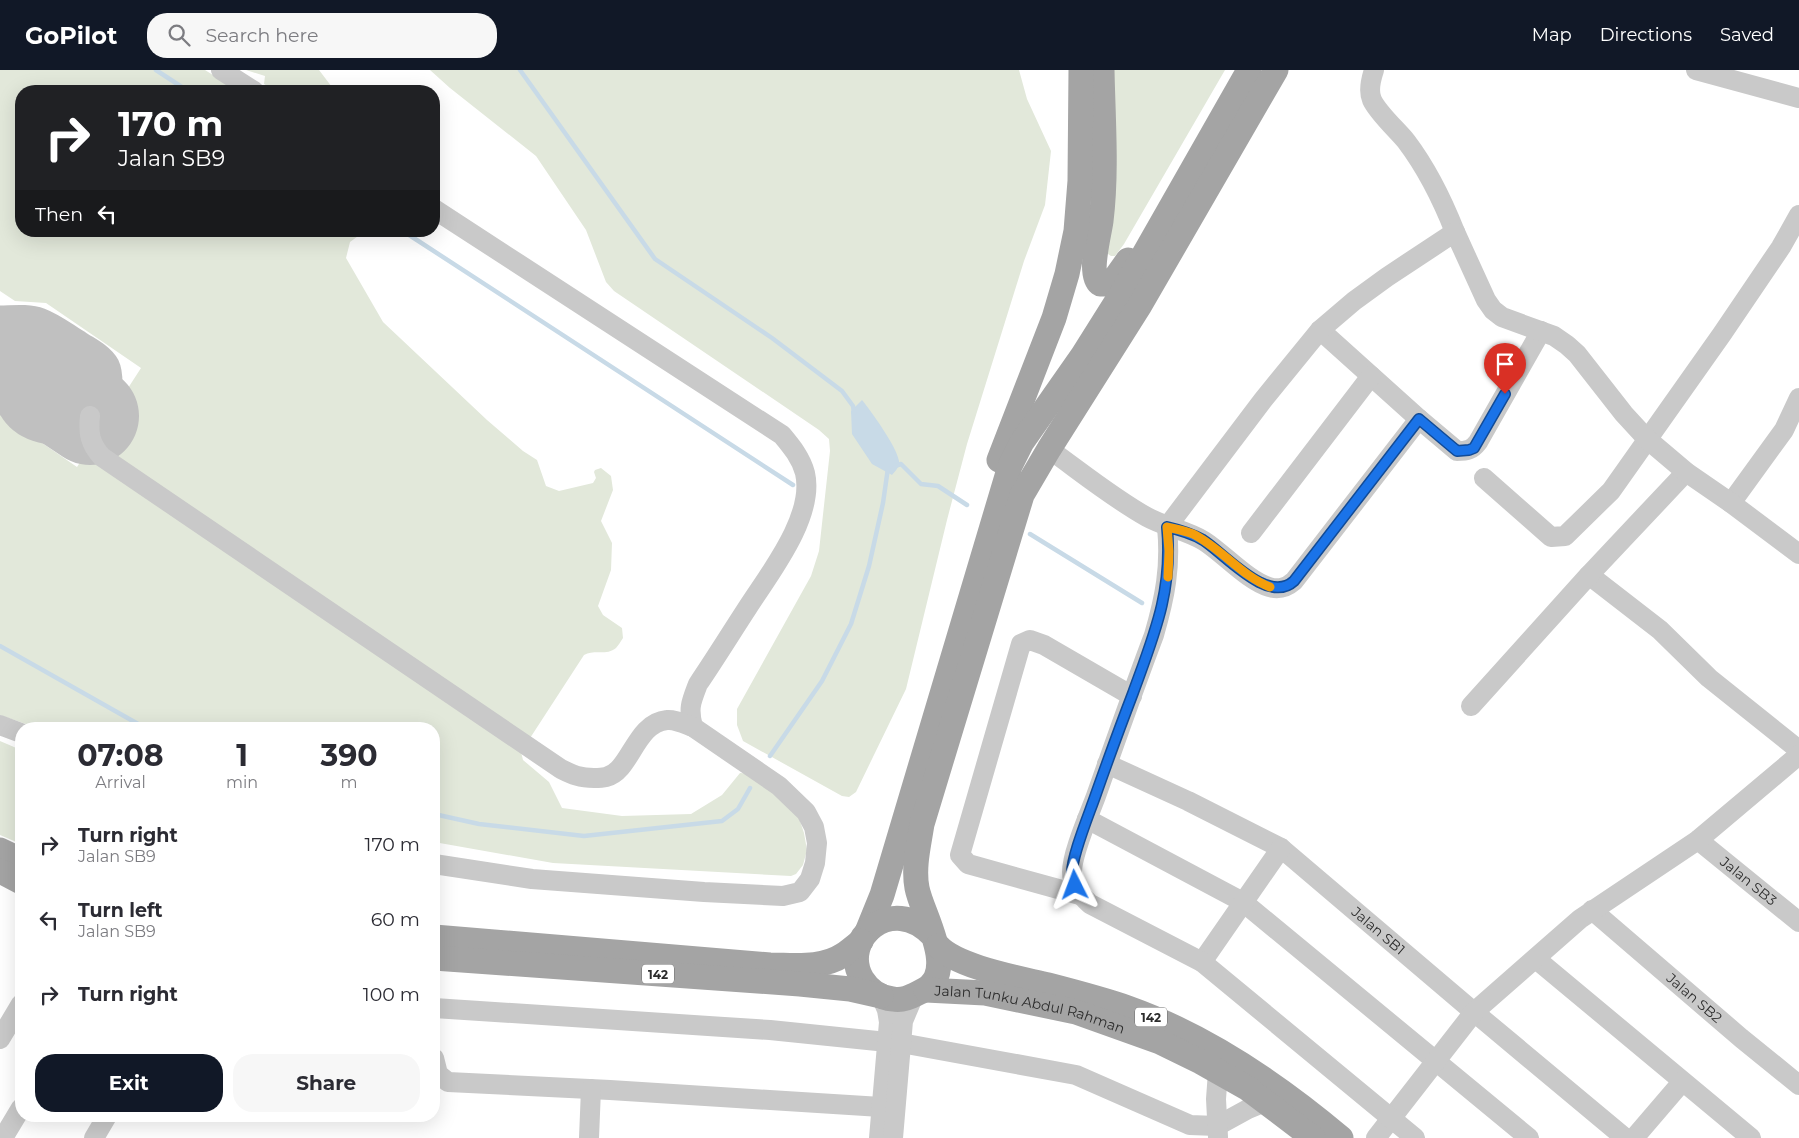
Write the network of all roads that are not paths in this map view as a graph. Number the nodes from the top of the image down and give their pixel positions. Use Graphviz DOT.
graph roads {
  1 [pos="221,70"];
  2 [pos="1080,70"];
  3 [pos="1102,70"];
  4 [pos="1242,70"];
  5 [pos="1249,70"];
  6 [pos="1276,70"];
  7 [pos="1374,70"];
  8 [pos="1696,70"];
  9 [pos="245,85"];
  10 [pos="1799,98"];
  11 [pos="440,213"];
  12 [pos="1799,215"];
  13 [pos="1455,232"];
  14 [pos="1320,330"];
  15 [pos="1541,331"];
  16 [pos="1371,376"];
  17 [pos="1799,398"];
  18 [pos="90,416"];
  19 [pos="1419,419"];
  20 [pos="1647,439"];
  21 [pos="1049,450"];
  22 [pos="1686,472"];
  23 [pos="1484,478"];
  24 [pos="1731,503"];
  25 [pos="1167,527"];
  26 [pos="1251,533"];
  27 [pos="1799,554"];
  28 [pos="1589,575"];
  29 [pos="948,668"];
  30 [pos="1132,696"];
  31 [pos="1471,706"];
  32 [pos="0,725"];
  33 [pos="693,727"];
  34 [pos="15,731"];
  35 [pos="1799,750"];
  36 [pos="1799,755"];
  37 [pos="1107,764"];
  38 [pos="1087,819"];
  39 [pos="1698,840"];
  40 [pos="1281,848"];
  41 [pos="0,850"];
  42 [pos="15,857"];
  43 [pos="440,865"];
  44 [pos="0,871"];
  45 [pos="15,879"];
  46 [pos="1080,895"];
  47 [pos="1244,902"];
  48 [pos="1592,910"];
  49 [pos="1799,922"];
  50 [pos="864,936"];
  51 [pos="440,938"];
  52 [pos="935,940"];
  53 [pos="440,958"];
  54 [pos="1536,959"];
  55 [pos="1202,962"];
  56 [pos="920,992"];
  57 [pos="881,996"];
  58 [pos="440,1008"];
  59 [pos="1474,1012"];
  60 [pos="15,1014"];
  61 [pos="0,1038"];
  62 [pos="894,1042"];
  63 [pos="1436,1060"];
  64 [pos="1218,1072"];
  65 [pos="440,1076"];
  66 [pos="1682,1082"];
  67 [pos="1799,1085"];
  68 [pos="591,1089"];
  69 [pos="1265,1102"];
  70 [pos="881,1107"];
  71 [pos="15,1118"];
  72 [pos="1391,1118"];
  73 [pos="103,1122"];
  74 [pos="1217,1132"];
  75 [pos="3,1138"];
  76 [pos="94,1138"];
  77 [pos="589,1138"];
  78 [pos="879,1138"];
  79 [pos="893,1138"];
  80 [pos="1313,1138"];
  81 [pos="1341,1138"];
  82 [pos="1376,1138"];
  83 [pos="1415,1138"];
  84 [pos="1529,1138"];
  85 [pos="1625,1138"];
  86 [pos="1634,1138"];
  87 [pos="1751,1138"];
  1 -- 9 [label="street"];
  2 -- 29 [label="main road"];
  3 -- 4 [label="main road"];
  5 -- 29 [label="main road"];
  6 -- 21 [label="main road"];
  7 -- 13 [label="street"];
  8 -- 10 [label="street"];
  11 -- 33 [label="street"];
  12 -- 20 [label="street"];
  13 -- 14 [label="street"];
  13 -- 15 [label="street"];
  14 -- 16 [label="street"];
  14 -- 25 [label="street"];
  15 -- 19 [label="street"];
  15 -- 20 [label="street"];
  16 -- 19 [label="street"];
  16 -- 26 [label="street"];
  17 -- 24 [label="street"];
  18 -- 33 [label="street"];
  19 -- 25 [label="street"];
  20 -- 22 [label="street"];
  20 -- 23 [label="street"];
  21 -- 25 [label="street"];
  21 -- 52 [label="main road"];
  22 -- 24 [label="street"];
  22 -- 28 [label="street"];
  24 -- 27 [label="street"];
  25 -- 30 [label="street"];
  28 -- 31 [label="street"];
  28 -- 35 [label="street"];
  29 -- 50 [label="main road"];
  30 -- 37 [label="street"];
  30 -- 46 [label="street"];
  32 -- 34 [label="street"];
  33 -- 43 [label="street"];
  36 -- 39 [label="street"];
  37 -- 38 [label="street"];
  37 -- 40 [label="street, Jalan SB1"];
  38 -- 46 [label="street"];
  38 -- 47 [label="street"];
  39 -- 48 [label="street"];
  39 -- 49 [label="street, Jalan SB3"];
  40 -- 47 [label="street"];
  40 -- 59 [label="street, Jalan SB1"];
  41 -- 42 [label="main road"];
  44 -- 45 [label="main road"];
  46 -- 55 [label="street"];
  47 -- 55 [label="street"];
  47 -- 63 [label="street"];
  48 -- 54 [label="street"];
  48 -- 67 [label="street, Jalan SB2"];
  50 -- 51 [label="main road, 142"];
  50 -- 52 [label="main road, 142"];
  50 -- 57 [label="main road"];
  52 -- 56 [label="main road"];
  52 -- 81 [label="main road, Jalan Tunku Abdul Rahman / 142"];
  53 -- 57 [label="main road, 142"];
  54 -- 59 [label="street"];
  54 -- 66 [label="street"];
  55 -- 72 [label="street"];
  56 -- 57 [label="main road, 142"];
  56 -- 62 [label="street"];
  56 -- 64 [label="main road, Jalan Tunku Abdul Rahman / 142"];
  57 -- 62 [label="street"];
  58 -- 62 [label="street"];
  59 -- 63 [label="street"];
  59 -- 85 [label="street, Jalan SB1"];
  60 -- 61 [label="street"];
  62 -- 70 [label="street"];
  62 -- 74 [label="street"];
  62 -- 79 [label="street"];
  63 -- 72 [label="street"];
  63 -- 84 [label="street"];
  64 -- 69 [label="main road, Jalan Tunku Abdul Rahman / 142"];
  64 -- 74 [label="street"];
  65 -- 68 [label="street"];
  66 -- 86 [label="street"];
  66 -- 87 [label="street"];
  68 -- 70 [label="street"];
  68 -- 77 [label="street"];
  69 -- 74 [label="street"];
  69 -- 80 [label="main road, Jalan Tunku Abdul Rahman / 142"];
  70 -- 78 [label="street"];
  71 -- 75 [label="street"];
  72 -- 82 [label="street"];
  72 -- 83 [label="street"];
  73 -- 76 [label="street"];
}
